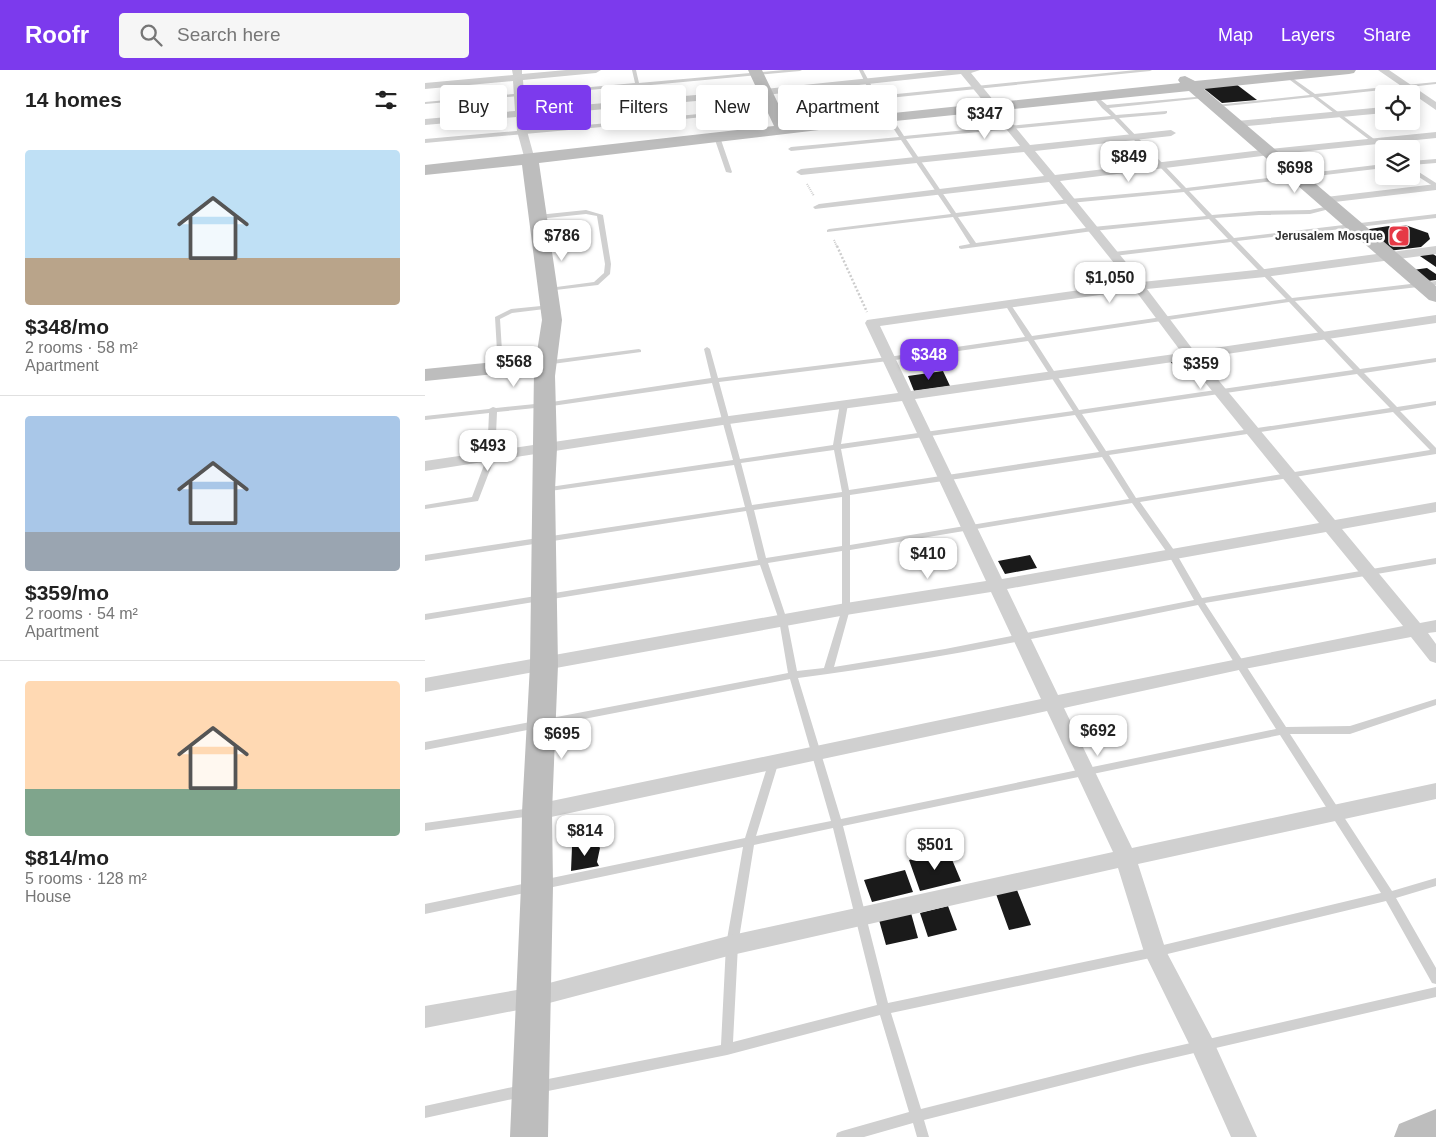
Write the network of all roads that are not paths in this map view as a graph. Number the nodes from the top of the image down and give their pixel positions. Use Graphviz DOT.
graph roads {
  1 [pos="596,70"];
  2 [pos="634,70"];
  3 [pos="800,70"];
  4 [pos="861,70"];
  5 [pos="976,70"];
  6 [pos="1150,70"];
  7 [pos="1173,70"];
  8 [pos="1310,70"];
  9 [pos="1349,70"];
  10 [pos="1383,70"];
  11 [pos="963,71"];
  12 [pos="756,72"];
  13 [pos="517,74"];
  14 [pos="1288,76"];
  15 [pos="869,82"];
  16 [pos="1436,83"];
  17 [pos="638,84"];
  18 [pos="762,85"];
  19 [pos="870,85"];
  20 [pos="1405,85"];
  21 [pos="1416,85"];
  22 [pos="425,86"];
  23 [pos="977,87"];
  24 [pos="591,88"];
  25 [pos="1375,89"];
  26 [pos="768,92"];
  27 [pos="1200,93"];
  28 [pos="517,94"];
  29 [pos="897,95"];
  30 [pos="1313,96"];
  31 [pos="1420,96"];
  32 [pos="768,98"];
  33 [pos="1100,102"];
  34 [pos="425,103"];
  35 [pos="993,105"];
  36 [pos="1435,106"];
  37 [pos="778,107"];
  38 [pos="1420,107"];
  39 [pos="773,108"];
  40 [pos="1375,111"];
  41 [pos="517,112"];
  42 [pos="1165,112"];
  43 [pos="897,114"];
  44 [pos="1339,115"];
  45 [pos="686,117"];
  46 [pos="1113,117"];
  47 [pos="778,119"];
  48 [pos="425,122"];
  49 [pos="1237,124"];
  50 [pos="601,125"];
  51 [pos="778,125"];
  52 [pos="1011,128"];
  53 [pos="778,129"];
  54 [pos="897,129"];
  55 [pos="522,131"];
  56 [pos="1171,133"];
  57 [pos="1436,135"];
  58 [pos="717,137"];
  59 [pos="1132,137"];
  60 [pos="903,139"];
  61 [pos="425,141"];
  62 [pos="1373,141"];
  63 [pos="1027,149"];
  64 [pos="791,150"];
  65 [pos="1270,152"];
  66 [pos="529,158"];
  67 [pos="918,160"];
  68 [pos="1436,161"];
  69 [pos="1420,162"];
  70 [pos="425,165"];
  71 [pos="1161,166"];
  72 [pos="1375,167"];
  73 [pos="425,170"];
  74 [pos="729,172"];
  75 [pos="801,172"];
  76 [pos="1420,175"];
  77 [pos="1299,176"];
  78 [pos="1053,179"];
  79 [pos="1436,187"];
  80 [pos="1184,190"];
  81 [pos="938,192"];
  82 [pos="1070,201"];
  83 [pos="1330,204"];
  84 [pos="819,207"];
  85 [pos="1436,216"];
  86 [pos="538,217"];
  87 [pos="955,217"];
  88 [pos="1209,217"];
  89 [pos="1355,226"];
  90 [pos="1093,229"];
  91 [pos="829,231"];
  92 [pos="1231,239"];
  93 [pos="974,245"];
  94 [pos="961,247"];
  95 [pos="1436,250"];
  96 [pos="1114,254"];
  97 [pos="1390,256"];
  98 [pos="1265,273"];
  99 [pos="1138,286"];
  100 [pos="1432,288"];
  101 [pos="550,299"];
  102 [pos="1290,300"];
  103 [pos="1007,303"];
  104 [pos="1436,319"];
  105 [pos="1164,320"];
  106 [pos="1324,336"];
  107 [pos="1029,338"];
  108 [pos="707,349"];
  109 [pos="639,351"];
  110 [pos="1191,356"];
  111 [pos="888,359"];
  112 [pos="1436,360"];
  113 [pos="545,365"];
  114 [pos="500,367"];
  115 [pos="1358,370"];
  116 [pos="425,375"];
  117 [pos="1055,376"];
  118 [pos="425,380"];
  119 [pos="715,380"];
  120 [pos="1221,391"];
  121 [pos="906,397"];
  122 [pos="1436,403"];
  123 [pos="844,404"];
  124 [pos="545,405"];
  125 [pos="1395,408"];
  126 [pos="493,409"];
  127 [pos="1077,412"];
  128 [pos="425,418"];
  129 [pos="725,420"];
  130 [pos="1253,431"];
  131 [pos="924,434"];
  132 [pos="837,446"];
  133 [pos="545,448"];
  134 [pos="1436,451"];
  135 [pos="1104,453"];
  136 [pos="491,457"];
  137 [pos="737,461"];
  138 [pos="425,466"];
  139 [pos="1289,475"];
  140 [pos="945,478"];
  141 [pos="543,490"];
  142 [pos="847,492"];
  143 [pos="1134,500"];
  144 [pos="425,507"];
  145 [pos="1436,507"];
  146 [pos="749,508"];
  147 [pos="1330,526"];
  148 [pos="968,527"];
  149 [pos="543,541"];
  150 [pos="845,547"];
  151 [pos="1173,553"];
  152 [pos="425,558"];
  153 [pos="763,561"];
  154 [pos="1436,562"];
  155 [pos="1369,573"];
  156 [pos="997,585"];
  157 [pos="543,599"];
  158 [pos="1200,602"];
  159 [pos="846,609"];
  160 [pos="425,617"];
  161 [pos="783,620"];
  162 [pos="1436,626"];
  163 [pos="1416,630"];
  164 [pos="1021,638"];
  165 [pos="1436,657"];
  166 [pos="1239,664"];
  167 [pos="544,665"];
  168 [pos="828,671"];
  169 [pos="793,675"];
  170 [pos="425,685"];
  171 [pos="1436,702"];
  172 [pos="1053,704"];
  173 [pos="541,725"];
  174 [pos="1283,731"];
  175 [pos="425,746"];
  176 [pos="815,754"];
  177 [pos="774,761"];
  178 [pos="1085,772"];
  179 [pos="1436,791"];
  180 [pos="537,812"];
  181 [pos="1335,813"];
  182 [pos="837,823"];
  183 [pos="425,827"];
  184 [pos="749,841"];
  185 [pos="1125,856"];
  186 [pos="1436,882"];
  187 [pos="537,886"];
  188 [pos="1389,896"];
  189 [pos="425,909"];
  190 [pos="861,914"];
  191 [pos="732,945"];
  192 [pos="1155,952"];
  193 [pos="1436,979"];
  194 [pos="1436,992"];
  195 [pos="533,997"];
  196 [pos="884,1009"];
  197 [pos="425,1017"];
  198 [pos="1203,1046"];
  199 [pos="727,1049"];
  200 [pos="530,1089"];
  201 [pos="425,1112"];
  202 [pos="917,1116"];
  203 [pos="1436,1127"];
  204 [pos="529,1137"];
  205 [pos="842,1137"];
  206 [pos="923,1137"];
  207 [pos="1244,1137"];
  208 [pos="1413,1137"];
  1 -- 13 [label="street"];
  2 -- 17 [label="lane"];
  3 -- 12 [label="lane"];
  4 -- 15 [label="lane"];
  5 -- 11 [label="street"];
  6 -- 23 [label="lane"];
  7 -- 27 [label="street"];
  8 -- 27 [label="street"];
  9 -- 14 [label="street"];
  10 -- 20 [label="street"];
  11 -- 15 [label="street"];
  11 -- 23 [label="street"];
  12 -- 17 [label="lane"];
  12 -- 18 [label="street"];
  13 -- 22 [label="street"];
  14 -- 27 [label="street"];
  14 -- 30 [label="lane"];
  15 -- 19 [label="lane"];
  15 -- 26 [label="street"];
  16 -- 21 [label="lane"];
  17 -- 24 [label="lane"];
  23 -- 29 [label="lane"];
  23 -- 35 [label="street"];
  25 -- 30 [label="lane"];
  27 -- 30 [label="lane"];
  27 -- 33 [label="street"];
  27 -- 35 [label="street"];
  27 -- 49 [label="street"];
  28 -- 34 [label="lane"];
  30 -- 44 [label="lane"];
  31 -- 36 [label="street"];
  32 -- 39 [label="street"];
  33 -- 35 [label="street"];
  33 -- 46 [label="lane"];
  35 -- 43 [label="street"];
  35 -- 52 [label="street"];
  36 -- 38 [label="street"];
  37 -- 39 [label="lane"];
  39 -- 45 [label="lane"];
  39 -- 47 [label="street"];
  40 -- 44 [label="street"];
  41 -- 48 [label="street"];
  42 -- 46 [label="lane"];
  44 -- 49 [label="street"];
  44 -- 62 [label="lane"];
  46 -- 52 [label="lane"];
  46 -- 59 [label="lane"];
  49 -- 65 [label="street"];
  50 -- 55 [label="lane"];
  51 -- 66 [label="street"];
  52 -- 60 [label="lane"];
  52 -- 63 [label="street"];
  53 -- 58 [label="street"];
  54 -- 60 [label="lane"];
  55 -- 61 [label="lane"];
  55 -- 66 [label="street"];
  56 -- 59 [label="street"];
  57 -- 62 [label="street"];
  58 -- 66 [label="street"];
  58 -- 74 [label="lane"];
  59 -- 63 [label="street"];
  59 -- 71 [label="lane"];
  60 -- 64 [label="lane"];
  60 -- 67 [label="lane"];
  62 -- 65 [label="street"];
  63 -- 67 [label="street"];
  63 -- 78 [label="street"];
  65 -- 71 [label="street"];
  65 -- 77 [label="street"];
  66 -- 70 [label="street"];
  66 -- 73 [label="street"];
  66 -- 86 [label="street"];
  67 -- 75 [label="street"];
  67 -- 81 [label="lane"];
  68 -- 69 [label="lane"];
  71 -- 78 [label="street"];
  71 -- 80 [label="lane"];
  72 -- 77 [label="lane"];
  76 -- 79 [label="lane"];
  77 -- 80 [label="lane"];
  77 -- 83 [label="street"];
  78 -- 81 [label="street"];
  78 -- 82 [label="street"];
  79 -- 83 [label="street"];
  80 -- 82 [label="lane"];
  80 -- 88 [label="lane"];
  81 -- 84 [label="street"];
  81 -- 87 [label="lane"];
  82 -- 87 [label="lane"];
  82 -- 90 [label="street"];
  83 -- 88 [label="lane"];
  83 -- 89 [label="street"];
  85 -- 89 [label="lane"];
  86 -- 101 [label="street"];
  86 -- 101 [label="lane"];
  87 -- 91 [label="lane"];
  87 -- 93 [label="lane"];
  88 -- 90 [label="lane"];
  88 -- 92 [label="lane"];
  89 -- 92 [label="lane"];
  89 -- 97 [label="street"];
  90 -- 93 [label="lane"];
  90 -- 96 [label="street"];
  92 -- 96 [label="lane"];
  92 -- 98 [label="lane"];
  93 -- 94 [label="lane"];
  95 -- 97 [label="street"];
  96 -- 99 [label="street"];
  97 -- 98 [label="street"];
  97 -- 100 [label="street"];
  98 -- 99 [label="street"];
  98 -- 102 [label="lane"];
  99 -- 103 [label="street"];
  99 -- 105 [label="street"];
  100 -- 102 [label="lane"];
  101 -- 113 [label="street"];
  101 -- 114 [label="lane"];
  102 -- 105 [label="lane"];
  102 -- 106 [label="lane"];
  103 -- 107 [label="lane"];
  103 -- 111 [label="street"];
  104 -- 106 [label="street"];
  105 -- 107 [label="lane"];
  105 -- 110 [label="street"];
  106 -- 110 [label="street"];
  106 -- 115 [label="lane"];
  107 -- 111 [label="lane"];
  107 -- 117 [label="lane"];
  108 -- 119 [label="lane"];
  109 -- 113 [label="lane"];
  110 -- 117 [label="street"];
  110 -- 120 [label="street"];
  111 -- 119 [label="lane"];
  111 -- 121 [label="street"];
  112 -- 115 [label="lane"];
  113 -- 114 [label="street"];
  113 -- 118 [label="street"];
  113 -- 124 [label="street"];
  114 -- 116 [label="street"];
  115 -- 120 [label="lane"];
  115 -- 125 [label="lane"];
  117 -- 121 [label="street"];
  117 -- 127 [label="lane"];
  119 -- 124 [label="lane"];
  119 -- 129 [label="lane"];
  120 -- 127 [label="lane"];
  120 -- 130 [label="street"];
  121 -- 123 [label="street"];
  121 -- 131 [label="street"];
  122 -- 125 [label="lane"];
  123 -- 129 [label="street"];
  123 -- 132 [label="lane"];
  124 -- 126 [label="lane"];
  124 -- 133 [label="street"];
  125 -- 130 [label="lane"];
  125 -- 134 [label="lane"];
  126 -- 128 [label="lane"];
  126 -- 136 [label="lane"];
  127 -- 131 [label="lane"];
  127 -- 135 [label="lane"];
  129 -- 133 [label="street"];
  129 -- 137 [label="lane"];
  130 -- 135 [label="lane"];
  130 -- 139 [label="street"];
  131 -- 132 [label="lane"];
  131 -- 140 [label="street"];
  132 -- 137 [label="lane"];
  132 -- 142 [label="lane"];
  133 -- 136 [label="street"];
  133 -- 141 [label="street"];
  134 -- 139 [label="lane"];
  135 -- 140 [label="lane"];
  135 -- 143 [label="lane"];
  136 -- 138 [label="street"];
  136 -- 144 [label="lane"];
  137 -- 141 [label="lane"];
  137 -- 146 [label="lane"];
  139 -- 143 [label="lane"];
  139 -- 147 [label="street"];
  140 -- 142 [label="lane"];
  140 -- 148 [label="street"];
  141 -- 149 [label="street"];
  142 -- 146 [label="lane"];
  142 -- 150 [label="lane"];
  143 -- 148 [label="lane"];
  143 -- 151 [label="lane"];
  145 -- 147 [label="street"];
  146 -- 149 [label="lane"];
  146 -- 153 [label="lane"];
  147 -- 151 [label="street"];
  147 -- 155 [label="street"];
  148 -- 150 [label="lane"];
  148 -- 156 [label="street"];
  149 -- 152 [label="lane"];
  149 -- 157 [label="street"];
  150 -- 153 [label="lane"];
  150 -- 159 [label="lane"];
  151 -- 156 [label="street"];
  151 -- 158 [label="lane"];
  153 -- 157 [label="lane"];
  153 -- 161 [label="lane"];
  154 -- 155 [label="lane"];
  155 -- 158 [label="lane"];
  155 -- 163 [label="street"];
  156 -- 159 [label="street"];
  156 -- 164 [label="street"];
  157 -- 160 [label="lane"];
  157 -- 167 [label="street"];
  158 -- 164 [label="lane"];
  158 -- 166 [label="lane"];
  159 -- 161 [label="street"];
  159 -- 168 [label="lane"];
  161 -- 167 [label="street"];
  161 -- 169 [label="lane"];
  162 -- 163 [label="street"];
  163 -- 165 [label="street"];
  163 -- 166 [label="street"];
  164 -- 168 [label="lane"];
  164 -- 172 [label="street"];
  166 -- 172 [label="street"];
  166 -- 174 [label="lane"];
  167 -- 170 [label="street"];
  167 -- 173 [label="street"];
  168 -- 169 [label="lane"];
  169 -- 173 [label="lane"];
  169 -- 176 [label="lane"];
  171 -- 174 [label="lane"];
  172 -- 176 [label="street"];
  172 -- 178 [label="street"];
  173 -- 175 [label="lane"];
  173 -- 180 [label="street"];
  174 -- 178 [label="lane"];
  174 -- 181 [label="lane"];
  176 -- 177 [label="street"];
  176 -- 182 [label="lane"];
  177 -- 180 [label="street"];
  177 -- 184 [label="lane"];
  178 -- 182 [label="lane"];
  178 -- 185 [label="street"];
  179 -- 181 [label="street"];
  180 -- 183 [label="lane"];
  180 -- 187 [label="street"];
  181 -- 185 [label="street"];
  181 -- 188 [label="lane"];
  182 -- 184 [label="lane"];
  182 -- 190 [label="lane"];
  184 -- 187 [label="lane"];
  184 -- 191 [label="lane"];
  185 -- 190 [label="street"];
  185 -- 192 [label="street"];
  186 -- 188 [label="lane"];
  187 -- 189 [label="lane"];
  187 -- 195 [label="street"];
  188 -- 192 [label="lane"];
  188 -- 193 [label="lane"];
  190 -- 191 [label="street"];
  190 -- 196 [label="lane"];
  191 -- 195 [label="street"];
  191 -- 199 [label="lane"];
  192 -- 196 [label="lane"];
  192 -- 198 [label="street"];
  194 -- 198 [label="lane"];
  195 -- 197 [label="street"];
  195 -- 200 [label="street"];
  196 -- 199 [label="lane"];
  196 -- 202 [label="lane"];
  198 -- 202 [label="lane"];
  198 -- 207 [label="street"];
  199 -- 200 [label="lane"];
  200 -- 201 [label="lane"];
  200 -- 204 [label="street"];
  202 -- 205 [label="lane"];
  202 -- 206 [label="lane"];
  203 -- 208 [label="street"];
}
